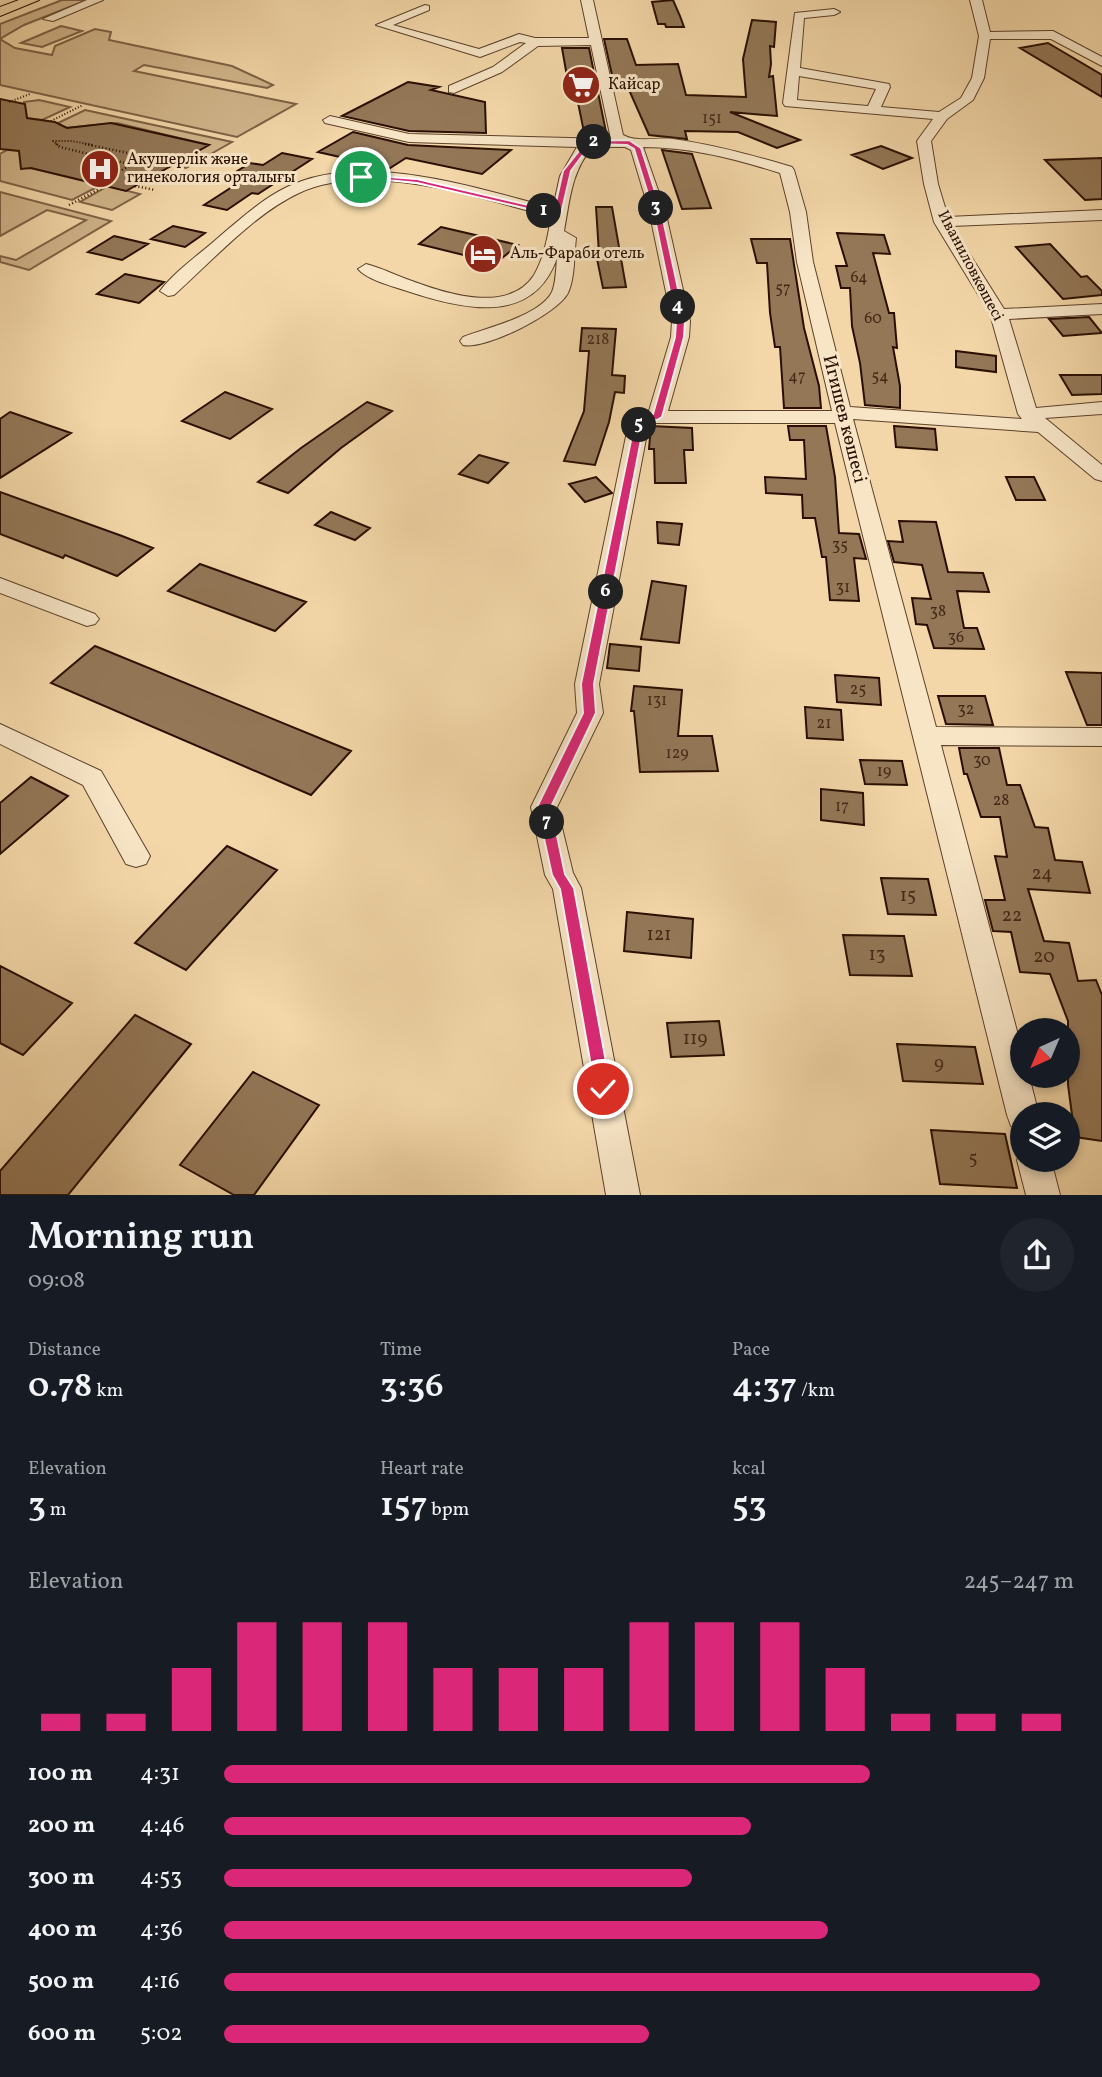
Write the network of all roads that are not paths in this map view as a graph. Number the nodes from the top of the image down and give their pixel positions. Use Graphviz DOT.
graph roads {
  1 [pos="32,0"];
  2 [pos="97,0"];
  3 [pos="587,0"];
  4 [pos="976,0"];
  5 [pos="425,8"];
  6 [pos="3,9"];
  7 [pos="834,12"];
  8 [pos="400,18"];
  9 [pos="49,19"];
  10 [pos="985,36"];
  11 [pos="596,41"];
  12 [pos="535,42"];
  13 [pos="498,46"];
  14 [pos="1102,62"];
  15 [pos="794,71"];
  16 [pos="454,89"];
  17 [pos="873,109"];
  18 [pos="942,116"];
  19 [pos="330,120"];
  20 [pos="589,142"];
  21 [pos="629,142"];
  22 [pos="558,214"];
  23 [pos="1102,215"];
  24 [pos="942,222"];
  25 [pos="556,233"];
  26 [pos="366,269"];
  27 [pos="168,291"];
  28 [pos="1102,309"];
  29 [pos="999,314"];
  30 [pos="469,341"];
  31 [pos="1102,408"];
  32 [pos="843,414"];
  33 [pos="657,417"];
  34 [pos="1034,420"];
  35 [pos="1102,475"];
  36 [pos="0,585"];
  37 [pos="87,619"];
  38 [pos="0,733"];
  39 [pos="925,736"];
  40 [pos="1102,737"];
  41 [pos="136,856"];
  42 [pos="1020,1102"];
  43 [pos="1037,1172"];
  44 [pos="623,1195"];
  45 [pos="1043,1195"];
  1 -- 6 [label="main road"];
  2 -- 9 [label="street"];
  3 -- 11 [label="street"];
  4 -- 10 [label="street, Иваниловкөшесі"];
  5 -- 8 [label="street"];
  7 -- 15 [label="street"];
  8 -- 13 [label="street"];
  8 -- 13 [label="street"];
  10 -- 14 [label="street"];
  10 -- 18 [label="street, Иваниловкөшесі"];
  11 -- 12 [label="street"];
  11 -- 21 [label="street"];
  12 -- 13 [label="street"];
  12 -- 16 [label="street"];
  15 -- 17 [label="street"];
  15 -- 17 [label="street"];
  17 -- 18 [label="street"];
  18 -- 24 [label="street, Иваниловкөшесі"];
  19 -- 20 [label="street, Игишев көшесі"];
  20 -- 21 [label="street, Игишев көшесі"];
  20 -- 22 [label="street"];
  21 -- 32 [label="street, Игишев көшесі"];
  21 -- 33 [label="street"];
  22 -- 25 [label="street"];
  22 -- 27 [label="street"];
  23 -- 24 [label="street"];
  24 -- 29 [label="street, Иваниловкөшесі"];
  25 -- 26 [label="street"];
  25 -- 30 [label="street"];
  28 -- 29 [label="street"];
  29 -- 34 [label="street, Иваниловкөшесі"];
  31 -- 34 [label="street"];
  32 -- 33 [label="street"];
  32 -- 34 [label="street"];
  32 -- 39 [label="street, Игишев көшесі"];
  33 -- 44 [label="street"];
  34 -- 35 [label="street"];
  36 -- 37 [label="street"];
  38 -- 41 [label="street"];
  39 -- 40 [label="street"];
  39 -- 42 [label="street, Игишев көшесі"];
  43 -- 45 [label="street"];
}
